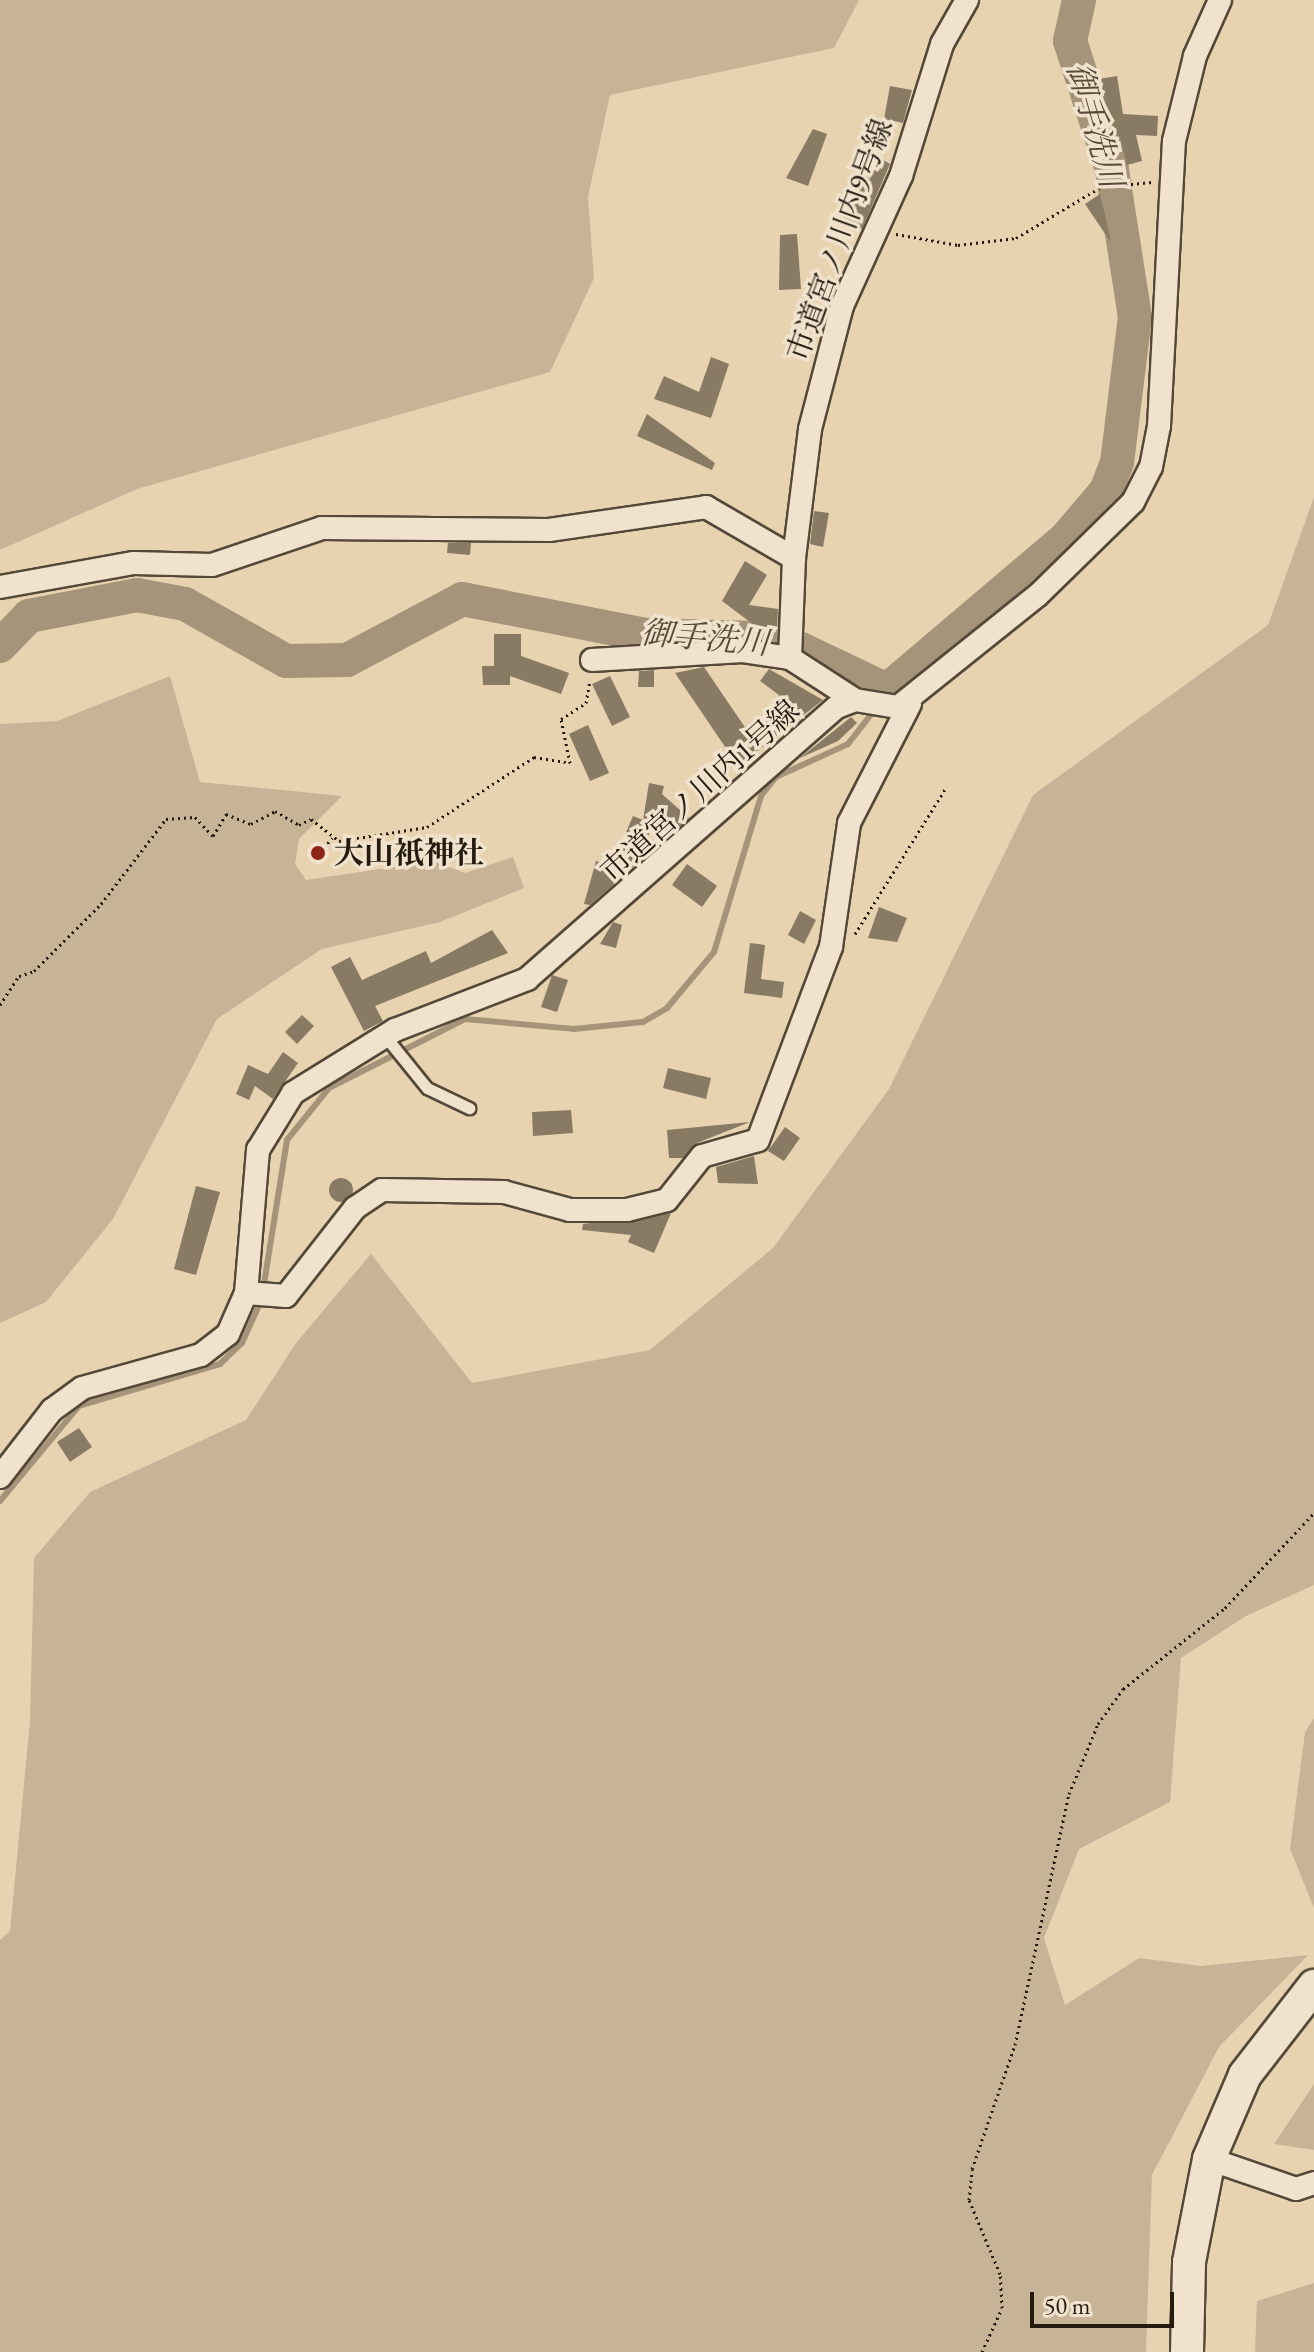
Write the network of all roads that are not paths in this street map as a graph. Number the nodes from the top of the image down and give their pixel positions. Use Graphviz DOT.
graph roads {
  1 [pos="967,0"];
  2 [pos="1220,0"];
  3 [pos="794,558"];
  4 [pos="0,587"];
  5 [pos="791,650"];
  6 [pos="592,660"];
  7 [pos="935,676"];
  8 [pos="866,704"];
  9 [pos="387,1039"];
  10 [pos="469,1108"];
  11 [pos="255,1294"];
  12 [pos="0,1477"];
  13 [pos="1314,1986"];
  14 [pos="1209,2159"];
  15 [pos="1314,2183"];
  16 [pos="1187,2352"];
  1 -- 3 [label="street, 市道宮ノ川内9号線"];
  2 -- 7 [label="street, 市道宮ノ川内1号線"];
  3 -- 4 [label="street"];
  3 -- 5 [label="street, 市道宮ノ川内9号線"];
  5 -- 6 [label="street"];
  5 -- 8 [label="street"];
  7 -- 8 [label="street, 市道宮ノ川内1号線"];
  7 -- 11 [label="street"];
  8 -- 9 [label="street, 市道宮ノ川内1号線"];
  9 -- 10 [label="lane"];
  9 -- 11 [label="street, 市道宮ノ川内1号線"];
  11 -- 12 [label="street, 市道宮ノ川内1号線"];
  13 -- 14 [label="main road"];
  14 -- 15 [label="street"];
  14 -- 16 [label="main road"];
}
